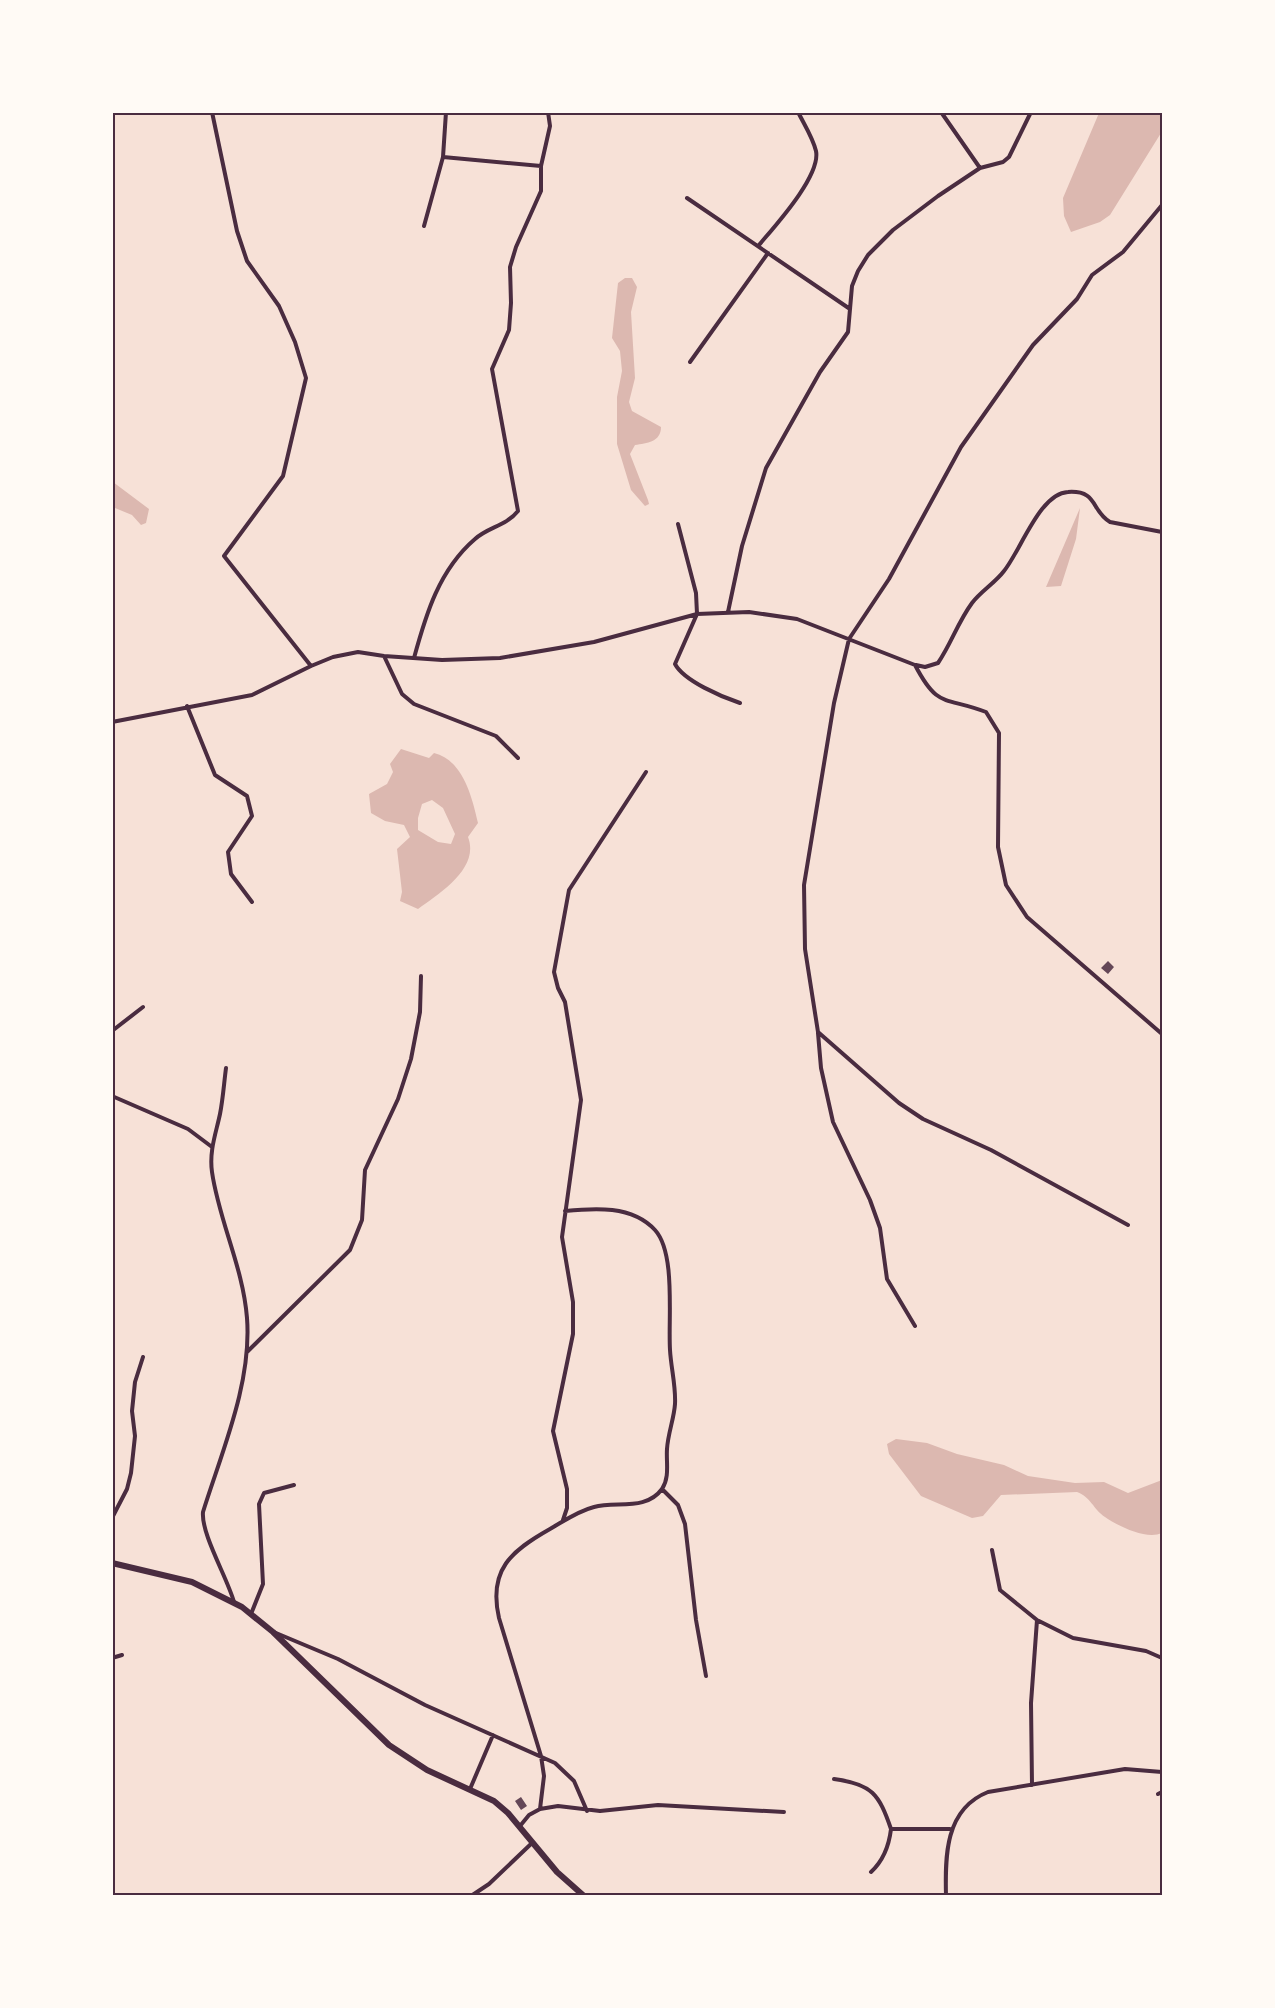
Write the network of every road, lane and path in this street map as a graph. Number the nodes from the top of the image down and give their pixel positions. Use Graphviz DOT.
graph roads {
  1 [pos="212,112"];
  2 [pos="446,112"];
  3 [pos="548,112"];
  4 [pos="798,112"];
  5 [pos="941,112"];
  6 [pos="1031,112"];
  7 [pos="443,157"];
  8 [pos="541,166"];
  9 [pos="980,168"];
  10 [pos="687,198"];
  11 [pos="1162,205"];
  12 [pos="424,226"];
  13 [pos="759,245"];
  14 [pos="768,253"];
  15 [pos="851,310"];
  16 [pos="690,362"];
  17 [pos="678,524"];
  18 [pos="1162,532"];
  19 [pos="728,612"];
  20 [pos="697,614"];
  21 [pos="849,639"];
  22 [pos="384,656"];
  23 [pos="414,658"];
  24 [pos="915,665"];
  25 [pos="310,666"];
  26 [pos="740,703"];
  27 [pos="187,706"];
  28 [pos="112,722"];
  29 [pos="518,758"];
  30 [pos="646,772"];
  31 [pos="252,902"];
  32 [pos="421,976"];
  33 [pos="143,1007"];
  34 [pos="112,1031"];
  35 [pos="818,1032"];
  36 [pos="1162,1034"];
  37 [pos="226,1068"];
  38 [pos="112,1095"];
  39 [pos="212,1147"];
  40 [pos="565,1212"];
  41 [pos="1128,1226"];
  42 [pos="915,1326"];
  43 [pos="247,1352"];
  44 [pos="143,1358"];
  45 [pos="294,1485"];
  46 [pos="662,1489"];
  47 [pos="112,1518"];
  48 [pos="563,1521"];
  49 [pos="992,1550"];
  50 [pos="112,1563"];
  51 [pos="234,1602"];
  52 [pos="251,1614"];
  53 [pos="1037,1620"];
  54 [pos="273,1632"];
  55 [pos="122,1655"];
  56 [pos="112,1658"];
  57 [pos="1162,1658"];
  58 [pos="706,1676"];
  59 [pos="493,1735"];
  60 [pos="541,1756"];
  61 [pos="1162,1772"];
  62 [pos="834,1779"];
  63 [pos="1032,1785"];
  64 [pos="470,1789"];
  65 [pos="540,1809"];
  66 [pos="587,1811"];
  67 [pos="784,1812"];
  68 [pos="519,1826"];
  69 [pos="891,1829"];
  70 [pos="951,1829"];
  71 [pos="532,1844"];
  72 [pos="871,1872"];
  73 [pos="471,1896"];
  74 [pos="584,1896"];
  75 [pos="946,1896"];
  1 -- 25 [label="street"];
  2 -- 7 [label="street"];
  3 -- 8 [label="street"];
  4 -- 13 [label="street"];
  5 -- 9 [label="street"];
  6 -- 9 [label="street"];
  7 -- 8 [label="street"];
  7 -- 12 [label="street"];
  8 -- 23 [label="street"];
  9 -- 15 [label="street"];
  10 -- 13 [label="street"];
  11 -- 21 [label="street"];
  13 -- 14 [label="street"];
  14 -- 15 [label="street"];
  14 -- 16 [label="street"];
  15 -- 19 [label="street"];
  17 -- 20 [label="street"];
  18 -- 24 [label="street"];
  19 -- 20 [label="street"];
  19 -- 21 [label="street"];
  20 -- 23 [label="street"];
  20 -- 26 [label="street"];
  21 -- 24 [label="street"];
  21 -- 35 [label="street"];
  22 -- 23 [label="street"];
  22 -- 25 [label="street"];
  22 -- 29 [label="street"];
  24 -- 36 [label="street"];
  25 -- 27 [label="street"];
  27 -- 28 [label="street"];
  27 -- 31 [label="street"];
  30 -- 40 [label="street"];
  32 -- 43 [label="street"];
  33 -- 34 [label="street"];
  35 -- 41 [label="street"];
  35 -- 42 [label="street"];
  37 -- 39 [label="street"];
  38 -- 39 [label="street"];
  39 -- 43 [label="street"];
  40 -- 46 [label="street"];
  40 -- 48 [label="street"];
  43 -- 51 [label="street"];
  44 -- 47 [label="street"];
  45 -- 52 [label="street"];
  46 -- 48 [label="street"];
  46 -- 58 [label="street"];
  48 -- 60 [label="street"];
  49 -- 53 [label="street"];
  50 -- 51 [label="main road"];
  51 -- 52 [label="main road"];
  52 -- 54 [label="main road"];
  53 -- 57 [label="street"];
  53 -- 63 [label="street"];
  54 -- 59 [label="street"];
  54 -- 64 [label="main road"];
  55 -- 56 [label="street"];
  59 -- 60 [label="street"];
  59 -- 64 [label="street"];
  60 -- 65 [label="street"];
  60 -- 66 [label="street"];
  61 -- 63 [label="street"];
  62 -- 69 [label="street"];
  63 -- 70 [label="street"];
  64 -- 68 [label="main road"];
  65 -- 66 [label="street"];
  65 -- 68 [label="street"];
  66 -- 67 [label="street"];
  68 -- 71 [label="main road"];
  69 -- 70 [label="street"];
  69 -- 72 [label="street"];
  70 -- 75 [label="street"];
  71 -- 73 [label="street"];
  71 -- 74 [label="main road"];
}
